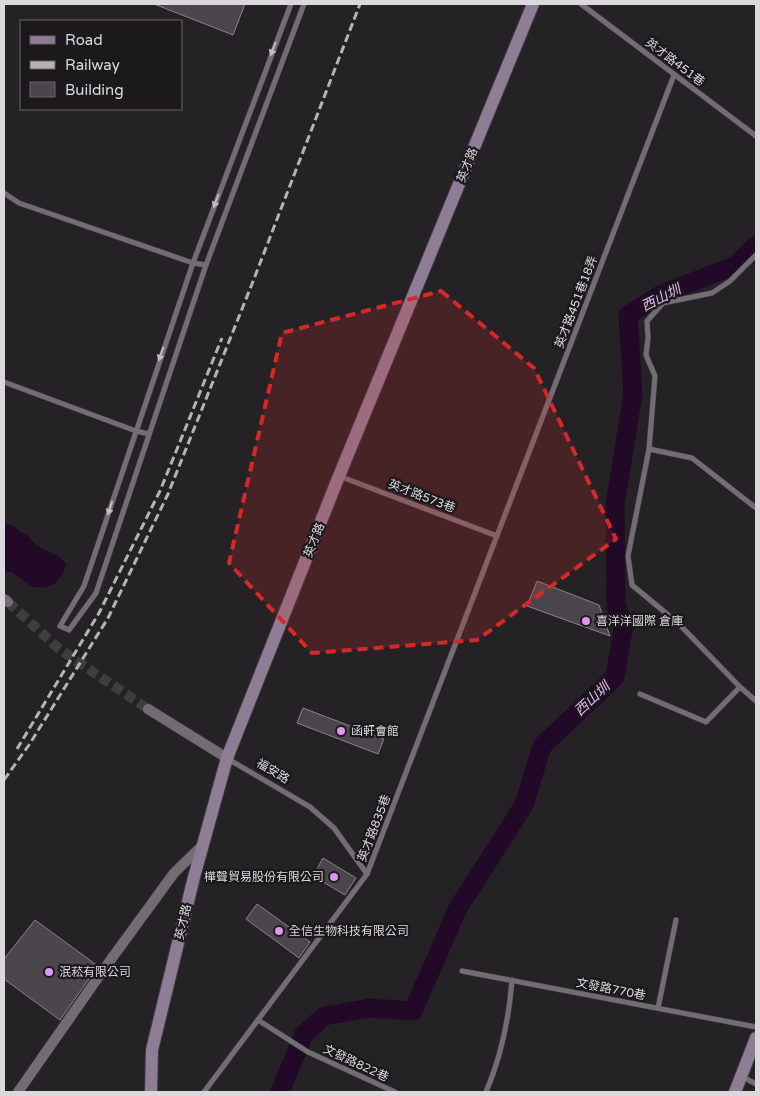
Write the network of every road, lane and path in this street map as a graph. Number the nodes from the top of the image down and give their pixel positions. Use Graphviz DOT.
graph roads {
  1 [pos="290,4"];
  2 [pos="304,4"];
  3 [pos="533,4"];
  4 [pos="581,4"];
  5 [pos="674,75"];
  6 [pos="756,136"];
  7 [pos="4,193"];
  8 [pos="756,255"];
  9 [pos="193,263"];
  10 [pos="206,264"];
  11 [pos="4,382"];
  12 [pos="136,431"];
  13 [pos="149,434"];
  14 [pos="649,449"];
  15 [pos="339,476"];
  16 [pos="756,508"];
  17 [pos="497,536"];
  18 [pos="740,687"];
  19 [pos="640,694"];
  20 [pos="756,701"];
  21 [pos="148,709"];
  22 [pos="227,758"];
  23 [pos="204,844"];
  24 [pos="367,874"];
  25 [pos="676,920"];
  26 [pos="462,971"];
  27 [pos="512,980"];
  28 [pos="658,1008"];
  29 [pos="258,1020"];
  30 [pos="756,1027"];
  31 [pos="756,1038"];
  32 [pos="741,1076"];
  33 [pos="756,1084"];
  34 [pos="18,1092"];
  35 [pos="151,1092"];
  36 [pos="204,1092"];
  37 [pos="395,1092"];
  38 [pos="486,1092"];
  39 [pos="734,1092"];
  1 -- 9 [label="lane, one-way"];
  2 -- 10 [label="lane"];
  3 -- 15 [label="street, 英才路"];
  4 -- 5 [label="lane, 英才路451巷"];
  5 -- 6 [label="lane, 英才路451巷"];
  5 -- 17 [label="lane, 英才路451巷18弄"];
  7 -- 9 [label="lane"];
  8 -- 14 [label="lane"];
  9 -- 10 [label="lane"];
  9 -- 12 [label="lane, one-way"];
  10 -- 13 [label="lane"];
  11 -- 12 [label="lane"];
  12 -- 13 [label="lane"];
  12 -- 13 [label="lane, one-way"];
  14 -- 16 [label="lane"];
  14 -- 18 [label="lane"];
  15 -- 17 [label="lane, 英才路573巷"];
  15 -- 22 [label="street, 英才路"];
  17 -- 24 [label="lane, 英才路835巷"];
  18 -- 19 [label="lane"];
  18 -- 20 [label="lane"];
  21 -- 22 [label="street, 福安路"];
  22 -- 23 [label="street, 英才路"];
  22 -- 24 [label="lane, 福安路"];
  23 -- 34 [label="street"];
  23 -- 35 [label="street, 英才路"];
  24 -- 29 [label="lane, 英才路835巷"];
  25 -- 28 [label="lane"];
  26 -- 27 [label="lane, 文發路770巷"];
  27 -- 28 [label="lane, 文發路770巷"];
  27 -- 38 [label="lane"];
  28 -- 30 [label="lane, 文發路770巷"];
  29 -- 36 [label="lane, 英才路835巷"];
  29 -- 37 [label="lane, 文發路822巷"];
  31 -- 32 [label="street"];
  32 -- 33 [label="lane"];
  32 -- 39 [label="street"];
}
